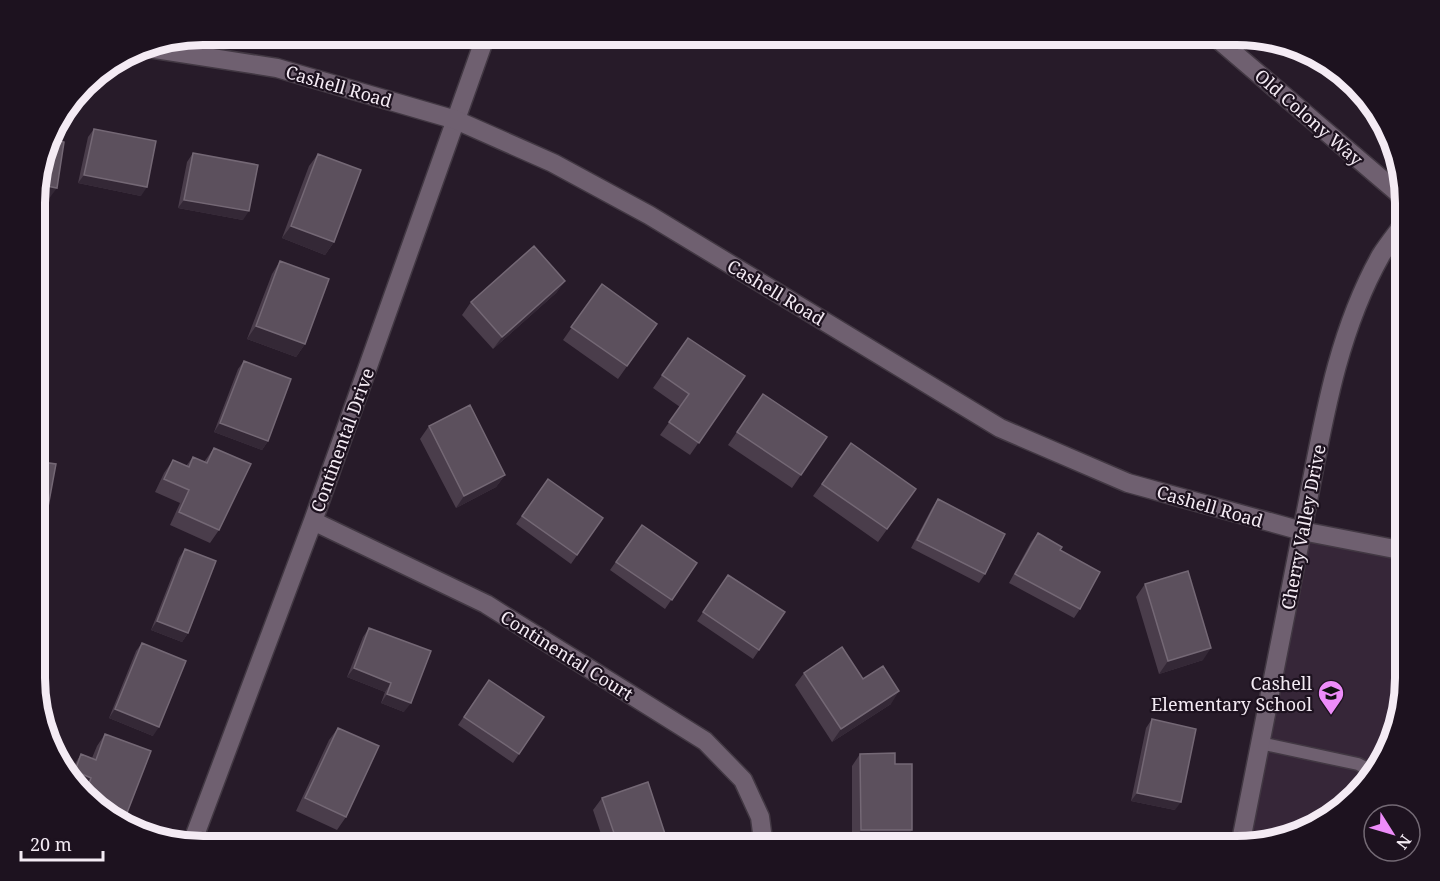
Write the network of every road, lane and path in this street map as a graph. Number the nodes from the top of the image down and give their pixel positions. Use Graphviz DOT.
graph roads {
  1 [pos="482,45"];
  2 [pos="1226,45"];
  3 [pos="164,50"];
  4 [pos="456,120"];
  5 [pos="1395,190"];
  6 [pos="1395,236"];
  7 [pos="313,521"];
  8 [pos="1302,531"];
  9 [pos="1395,549"];
  10 [pos="1260,743"];
  11 [pos="1366,768"];
  12 [pos="195,836"];
  13 [pos="762,836"];
  14 [pos="1242,836"];
  1 -- 4 [label="street, Continental Drive"];
  2 -- 5 [label="street, Old Colony Way"];
  3 -- 4 [label="street, Cashell Road"];
  4 -- 7 [label="street, Continental Drive"];
  4 -- 8 [label="street, Cashell Road"];
  6 -- 8 [label="street, Cherry Valley Drive"];
  7 -- 12 [label="street, Continental Drive"];
  7 -- 13 [label="street, Continental Court"];
  8 -- 9 [label="street, Cashell Road"];
  8 -- 10 [label="street, Cherry Valley Drive"];
  10 -- 11 [label="lane"];
  10 -- 14 [label="street, Cherry Valley Drive"];
}
